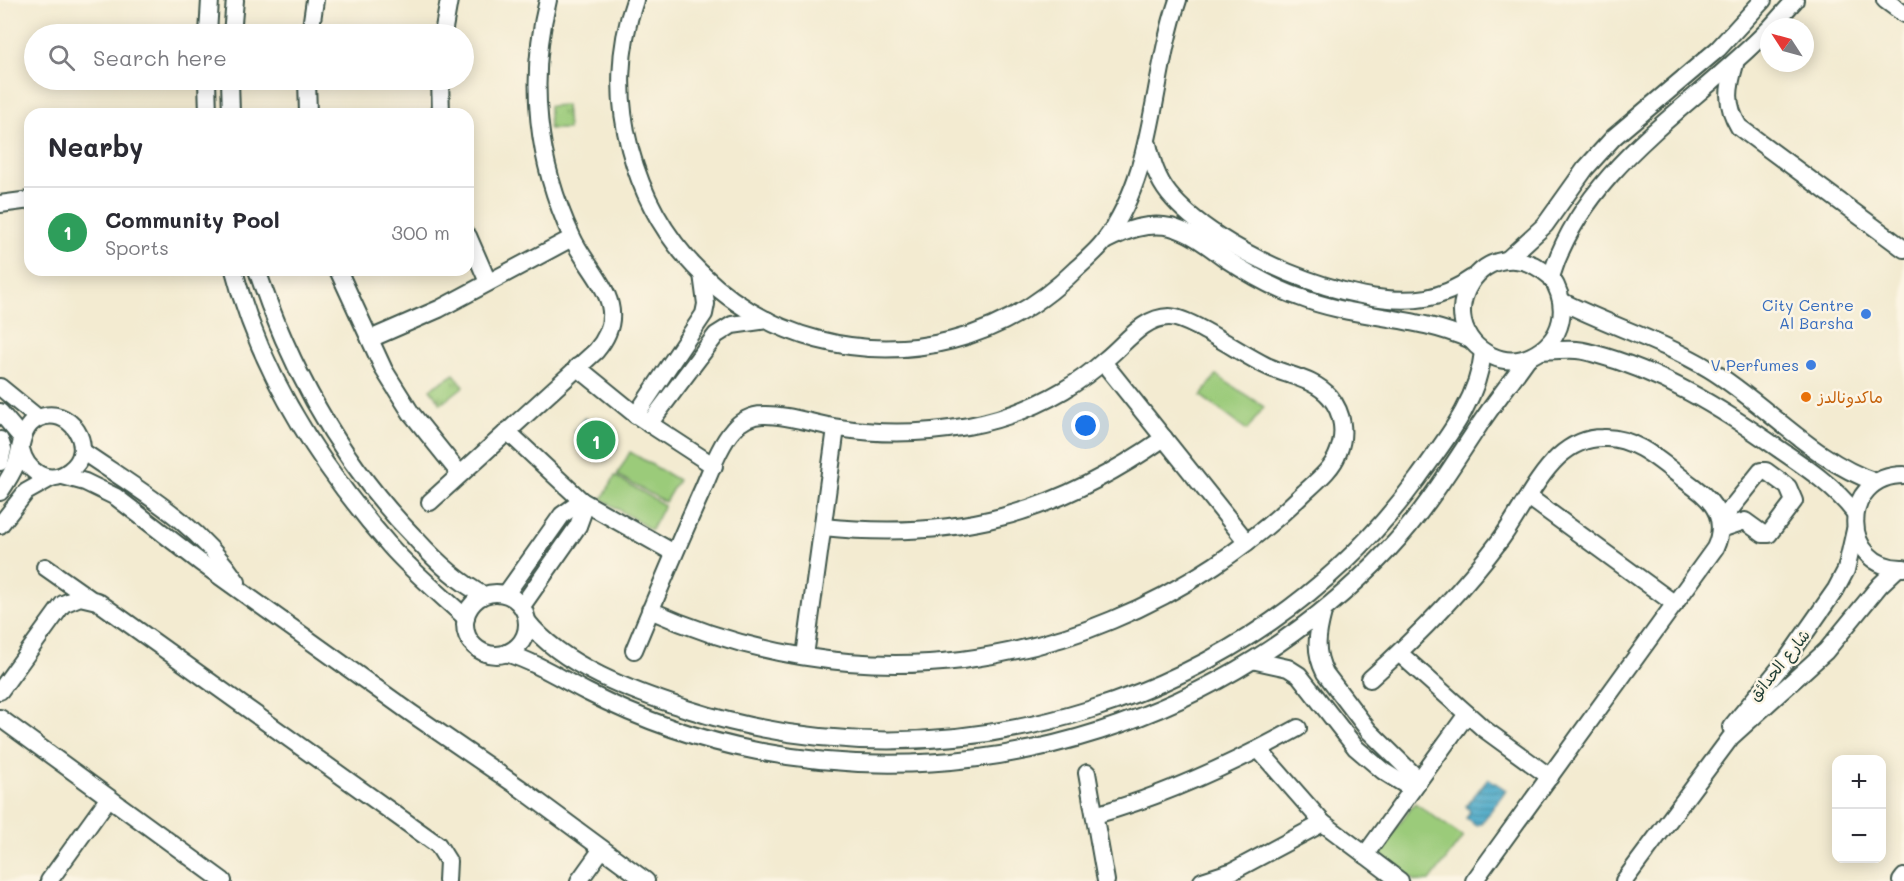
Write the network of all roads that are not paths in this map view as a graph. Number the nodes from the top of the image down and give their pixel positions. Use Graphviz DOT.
graph roads {
  1 [pos="210,0"];
  2 [pos="235,0"];
  3 [pos="315,0"];
  4 [pos="449,0"];
  5 [pos="548,0"];
  6 [pos="635,0"];
  7 [pos="1178,0"];
  8 [pos="1763,0"];
  9 [pos="1795,0"];
  10 [pos="1885,0"];
  11 [pos="1904,14"];
  12 [pos="1779,18"];
  13 [pos="209,24"];
  14 [pos="233,24"];
  15 [pos="311,24"];
  16 [pos="445,24"];
  17 [pos="1760,38"];
  18 [pos="1736,62"];
  19 [pos="207,90"];
  20 [pos="230,90"];
  21 [pos="307,90"];
  22 [pos="440,90"];
  23 [pos="207,108"];
  24 [pos="231,108"];
  25 [pos="308,108"];
  26 [pos="441,108"];
  27 [pos="1146,137"];
  28 [pos="24,201"];
  29 [pos="0,204"];
  30 [pos="572,238"];
  31 [pos="1104,241"];
  32 [pos="1904,249"];
  33 [pos="474,250"];
  34 [pos="1508,259"];
  35 [pos="702,274"];
  36 [pos="236,276"];
  37 [pos="259,276"];
  38 [pos="341,276"];
  39 [pos="1551,276"];
  40 [pos="1473,277"];
  41 [pos="488,282"];
  42 [pos="1563,302"];
  43 [pos="767,320"];
  44 [pos="370,339"];
  45 [pos="1471,340"];
  46 [pos="1542,351"];
  47 [pos="1484,352"];
  48 [pos="1527,358"];
  49 [pos="1103,362"];
  50 [pos="577,367"];
  51 [pos="667,370"];
  52 [pos="682,381"];
  53 [pos="0,387"];
  54 [pos="654,389"];
  55 [pos="616,400"];
  56 [pos="667,401"];
  57 [pos="0,412"];
  58 [pos="39,418"];
  59 [pos="643,420"];
  60 [pos="836,428"];
  61 [pos="507,431"];
  62 [pos="670,438"];
  63 [pos="1164,438"];
  64 [pos="0,440"];
  65 [pos="21,443"];
  66 [pos="82,451"];
  67 [pos="0,462"];
  68 [pos="714,466"];
  69 [pos="460,474"];
  70 [pos="1901,474"];
  71 [pos="57,477"];
  72 [pos="560,482"];
  73 [pos="1876,482"];
  74 [pos="0,492"];
  75 [pos="1530,498"];
  76 [pos="430,502"];
  77 [pos="584,503"];
  78 [pos="613,518"];
  79 [pos="1855,522"];
  80 [pos="0,525"];
  81 [pos="554,525"];
  82 [pos="1721,525"];
  83 [pos="823,527"];
  84 [pos="572,535"];
  85 [pos="542,542"];
  86 [pos="1247,542"];
  87 [pos="674,553"];
  88 [pos="558,554"];
  89 [pos="45,567"];
  90 [pos="1901,568"];
  91 [pos="243,590"];
  92 [pos="506,594"];
  93 [pos="483,596"];
  94 [pos="89,598"];
  95 [pos="1675,604"];
  96 [pos="650,610"];
  97 [pos="1323,612"];
  98 [pos="525,614"];
  99 [pos="466,618"];
  100 [pos="634,650"];
  101 [pos="506,653"];
  102 [pos="1399,653"];
  103 [pos="806,656"];
  104 [pos="1256,661"];
  105 [pos="1370,679"];
  106 [pos="0,691"];
  107 [pos="1467,714"];
  108 [pos="0,718"];
  109 [pos="1298,728"];
  110 [pos="1378,740"];
  111 [pos="1259,750"];
  112 [pos="1393,755"];
  113 [pos="1365,756"];
  114 [pos="1436,757"];
  115 [pos="1383,771"];
  116 [pos="1088,773"];
  117 [pos="1550,777"];
  118 [pos="1416,784"];
  119 [pos="1688,793"];
  120 [pos="108,799"];
  121 [pos="1396,812"];
  122 [pos="1095,815"];
  123 [pos="1323,823"];
  124 [pos="602,849"];
  125 [pos="1365,855"];
  126 [pos="1235,876"];
  127 [pos="49,881"];
  128 [pos="223,881"];
  129 [pos="447,881"];
  130 [pos="579,881"];
  131 [pos="646,881"];
  132 [pos="1106,881"];
  133 [pos="1202,881"];
  134 [pos="1400,881"];
  135 [pos="1474,881"];
  136 [pos="1624,881"];
  1 -- 13 [label="street"];
  2 -- 14 [label="street"];
  3 -- 15 [label="street"];
  4 -- 16 [label="street"];
  5 -- 30 [label="street"];
  6 -- 35 [label="street"];
  7 -- 27 [label="street"];
  8 -- 34 [label="street"];
  9 -- 12 [label="street"];
  10 -- 11 [label="street"];
  17 -- 18 [label="street"];
  18 -- 32 [label="street"];
  18 -- 39 [label="street"];
  19 -- 23 [label="street"];
  20 -- 24 [label="street"];
  21 -- 25 [label="street"];
  22 -- 26 [label="street"];
  27 -- 31 [label="street"];
  27 -- 40 [label="street"];
  28 -- 29 [label="street"];
  30 -- 41 [label="street"];
  30 -- 50 [label="street"];
  31 -- 43 [label="street"];
  31 -- 45 [label="street"];
  33 -- 41 [label="street"];
  34 -- 39 [label="street"];
  34 -- 40 [label="street"];
  35 -- 43 [label="street"];
  35 -- 51 [label="street"];
  36 -- 99 [label="street"];
  37 -- 93 [label="street"];
  38 -- 44 [label="street"];
  39 -- 42 [label="street"];
  40 -- 45 [label="street"];
  41 -- 44 [label="street"];
  42 -- 46 [label="street"];
  42 -- 73 [label="street"];
  43 -- 52 [label="street"];
  44 -- 69 [label="street"];
  45 -- 47 [label="street"];
  46 -- 48 [label="street"];
  46 -- 79 [label="street"];
  47 -- 48 [label="street"];
  47 -- 98 [label="street"];
  48 -- 97 [label="street"];
  49 -- 60 [label="street"];
  49 -- 63 [label="street"];
  49 -- 86 [label="street"];
  50 -- 55 [label="street"];
  50 -- 61 [label="street"];
  51 -- 52 [label="street"];
  51 -- 54 [label="street"];
  52 -- 56 [label="street"];
  53 -- 58 [label="street"];
  54 -- 55 [label="street"];
  54 -- 59 [label="street"];
  55 -- 59 [label="street"];
  56 -- 59 [label="street"];
  56 -- 62 [label="street"];
  57 -- 65 [label="street"];
  58 -- 65 [label="street"];
  58 -- 66 [label="street"];
  59 -- 62 [label="street"];
  60 -- 68 [label="street"];
  60 -- 83 [label="street"];
  61 -- 69 [label="street"];
  61 -- 72 [label="street"];
  62 -- 68 [label="street"];
  63 -- 83 [label="street"];
  63 -- 86 [label="street"];
  64 -- 67 [label="street"];
  65 -- 71 [label="street"];
  65 -- 74 [label="street"];
  66 -- 71 [label="street"];
  66 -- 91 [label="street"];
  68 -- 87 [label="street"];
  69 -- 76 [label="street"];
  70 -- 73 [label="street"];
  71 -- 80 [label="street"];
  71 -- 91 [label="street"];
  72 -- 77 [label="street"];
  72 -- 81 [label="street"];
  73 -- 79 [label="street, شارع الحدائق"];
  75 -- 82 [label="street"];
  75 -- 95 [label="street"];
  75 -- 102 [label="street"];
  77 -- 78 [label="street"];
  77 -- 81 [label="street"];
  77 -- 84 [label="street"];
  78 -- 84 [label="street"];
  78 -- 87 [label="street"];
  79 -- 90 [label="street"];
  79 -- 119 [label="street, شارع الحدائق"];
  81 -- 85 [label="street"];
  82 -- 82 [label="street"];
  82 -- 95 [label="street"];
  83 -- 103 [label="street"];
  84 -- 88 [label="street"];
  85 -- 88 [label="street"];
  85 -- 92 [label="street"];
  86 -- 103 [label="street"];
  87 -- 96 [label="street"];
  88 -- 98 [label="street"];
  89 -- 94 [label="street"];
  90 -- 119 [label="street, شارع الحدائق"];
  91 -- 124 [label="street"];
  92 -- 93 [label="street"];
  92 -- 98 [label="street"];
  93 -- 99 [label="street"];
  94 -- 106 [label="street"];
  94 -- 129 [label="street"];
  95 -- 117 [label="street"];
  96 -- 100 [label="street"];
  96 -- 103 [label="street"];
  97 -- 104 [label="street"];
  97 -- 110 [label="street"];
  98 -- 101 [label="street"];
  99 -- 101 [label="street"];
  101 -- 104 [label="street"];
  102 -- 105 [label="street"];
  102 -- 107 [label="street"];
  104 -- 113 [label="street"];
  107 -- 114 [label="street"];
  107 -- 117 [label="street"];
  108 -- 120 [label="street"];
  109 -- 111 [label="street"];
  110 -- 112 [label="street"];
  110 -- 113 [label="street"];
  111 -- 122 [label="street"];
  111 -- 123 [label="street"];
  112 -- 114 [label="street"];
  112 -- 118 [label="street"];
  113 -- 115 [label="street"];
  114 -- 118 [label="street"];
  115 -- 118 [label="street"];
  115 -- 121 [label="street"];
  116 -- 122 [label="street"];
  117 -- 135 [label="street"];
  118 -- 121 [label="street"];
  119 -- 136 [label="street, شارع الحدائق"];
  120 -- 127 [label="street"];
  120 -- 128 [label="street"];
  121 -- 125 [label="street"];
  122 -- 132 [label="street"];
  123 -- 125 [label="street"];
  123 -- 126 [label="street"];
  124 -- 130 [label="street"];
  124 -- 131 [label="street"];
  125 -- 134 [label="street"];
  126 -- 133 [label="street"];
}
